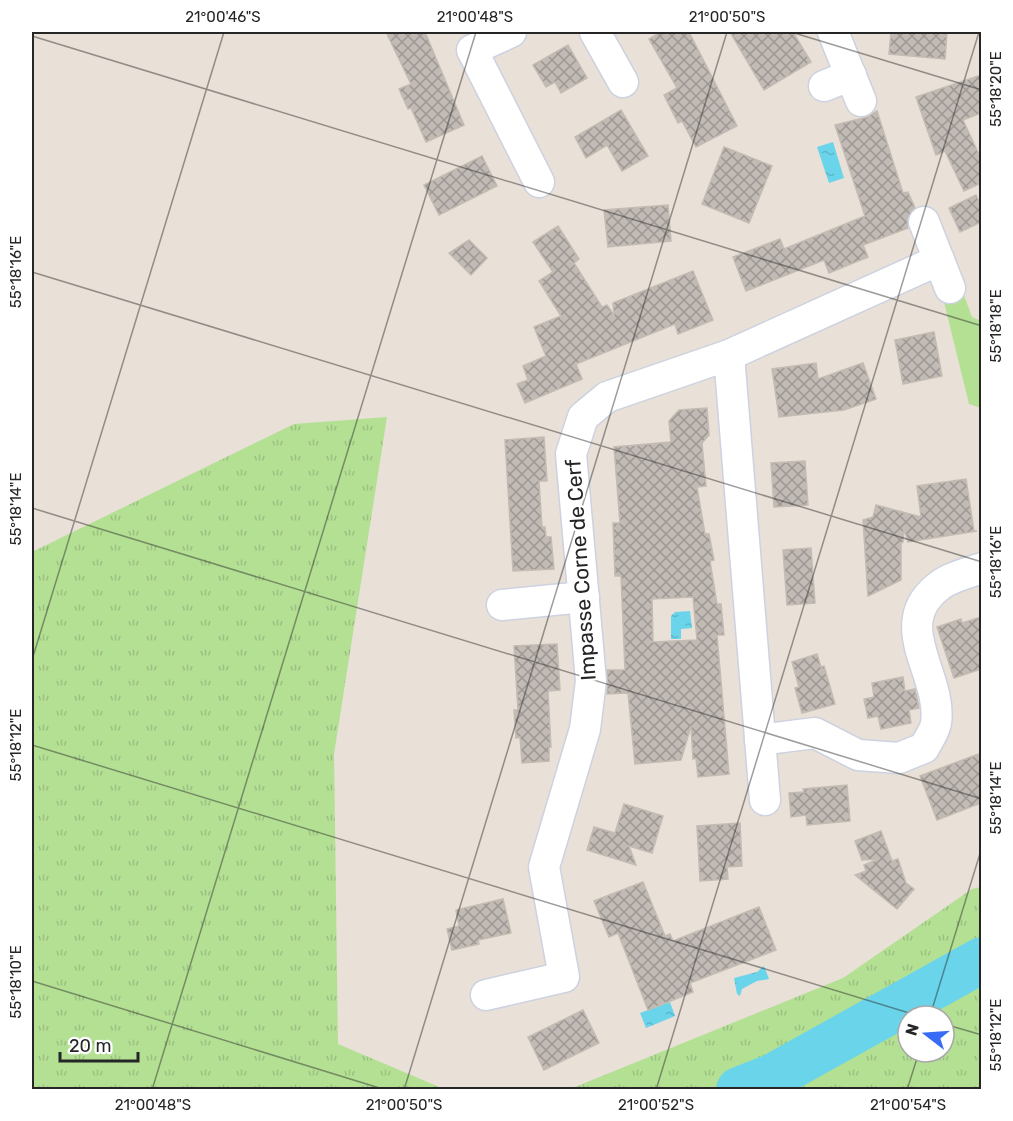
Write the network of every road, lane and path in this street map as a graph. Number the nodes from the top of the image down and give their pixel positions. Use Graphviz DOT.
graph roads {
  1 [pos="511,32"];
  2 [pos="595,32"];
  3 [pos="833,32"];
  4 [pos="623,82"];
  5 [pos="845,88"];
  6 [pos="539,182"];
  7 [pos="924,222"];
  8 [pos="939,260"];
  9 [pos="950,288"];
  10 [pos="729,355"];
  11 [pos="981,568"];
  12 [pos="584,597"];
  13 [pos="502,605"];
  14 [pos="760,740"];
  15 [pos="765,800"];
  16 [pos="486,995"];
  1 -- 6 [label="street"];
  2 -- 4 [label="street"];
  3 -- 5 [label="street"];
  7 -- 8 [label="street"];
  8 -- 9 [label="street"];
  8 -- 10 [label="street, Impasse Corne de Cerf"];
  10 -- 12 [label="street, Impasse Corne de Cerf"];
  10 -- 14 [label="street"];
  11 -- 14 [label="street"];
  12 -- 13 [label="street"];
  12 -- 16 [label="street, Impasse Corne de Cerf"];
  14 -- 15 [label="street"];
}
